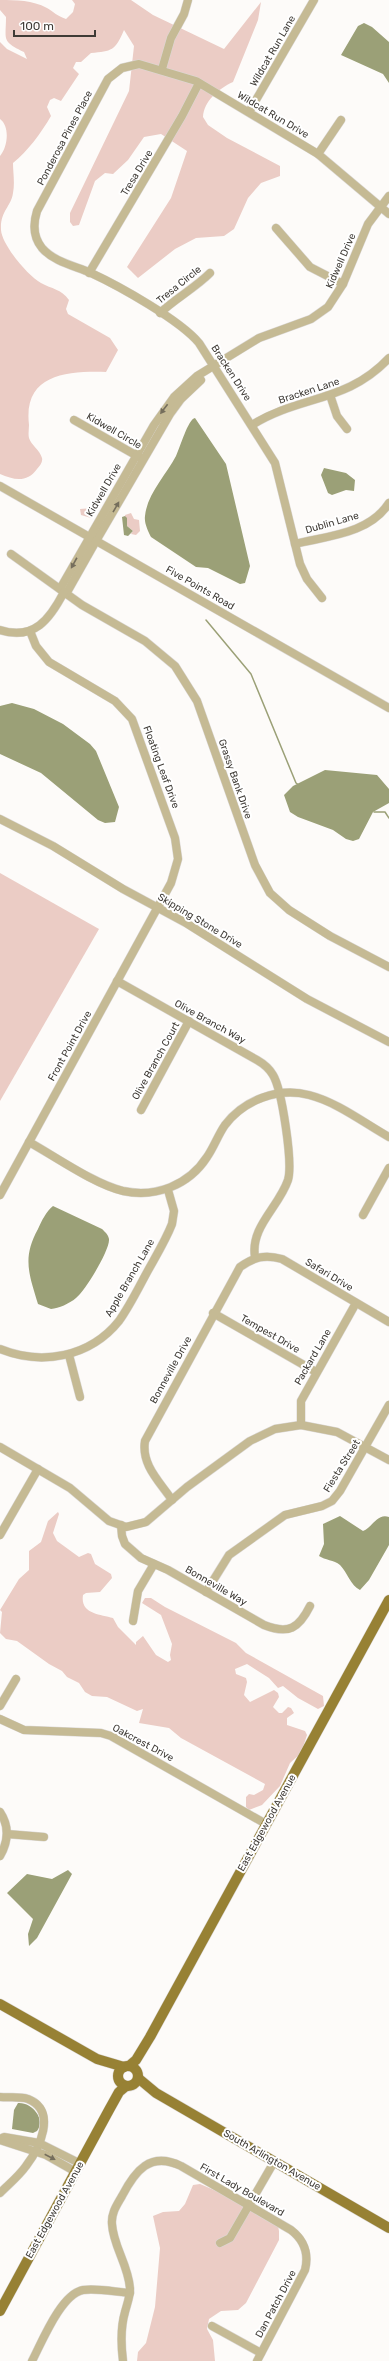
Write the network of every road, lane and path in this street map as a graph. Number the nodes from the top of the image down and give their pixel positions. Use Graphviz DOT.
graph roads {
  1 [pos="188,0"];
  2 [pos="314,0"];
  3 [pos="131,64"];
  4 [pos="162,69"];
  5 [pos="199,83"];
  6 [pos="249,112"];
  7 [pos="341,120"];
  8 [pos="318,154"];
  9 [pos="389,196"];
  10 [pos="380,206"];
  11 [pos="389,214"];
  12 [pos="276,228"];
  13 [pos="35,233"];
  14 [pos="90,273"];
  15 [pos="210,273"];
  16 [pos="343,284"];
  17 [pos="160,313"];
  18 [pos="389,358"];
  19 [pos="215,367"];
  20 [pos="330,396"];
  21 [pos="74,420"];
  22 [pos="252,425"];
  23 [pos="347,429"];
  24 [pos="136,455"];
  25 [pos="143,460"];
  26 [pos="0,486"];
  27 [pos="389,502"];
  28 [pos="94,539"];
  29 [pos="295,544"];
  30 [pos="11,554"];
  31 [pos="63,592"];
  32 [pos="322,598"];
  33 [pos="0,630"];
  34 [pos="30,631"];
  35 [pos="389,708"];
  36 [pos="0,819"];
  37 [pos="158,907"];
  38 [pos="389,966"];
  39 [pos="117,981"];
  40 [pos="189,1022"];
  41 [pos="389,1042"];
  42 [pos="279,1094"];
  43 [pos="140,1110"];
  44 [pos="389,1137"];
  45 [pos="29,1142"];
  46 [pos="389,1168"];
  47 [pos="168,1190"];
  48 [pos="0,1195"];
  49 [pos="363,1214"];
  50 [pos="255,1257"];
  51 [pos="356,1303"];
  52 [pos="214,1313"];
  53 [pos="389,1322"];
  54 [pos="0,1349"];
  55 [pos="69,1355"];
  56 [pos="316,1372"];
  57 [pos="80,1397"];
  58 [pos="389,1404"];
  59 [pos="301,1425"];
  60 [pos="0,1447"];
  61 [pos="366,1447"];
  62 [pos="389,1460"];
  63 [pos="38,1469"];
  64 [pos="172,1500"];
  65 [pos="120,1525"];
  66 [pos="0,1535"];
  67 [pos="154,1564"];
  68 [pos="206,1592"];
  69 [pos="389,1600"];
  70 [pos="310,1606"];
  71 [pos="132,1621"];
  72 [pos="16,1679"];
  73 [pos="0,1706"];
  74 [pos="0,1719"];
  75 [pos="0,1812"];
  76 [pos="266,1824"];
  77 [pos="7,1834"];
  78 [pos="44,1838"];
  79 [pos="0,1856"];
  80 [pos="0,2004"];
  81 [pos="127,2076"];
  82 [pos="0,2097"];
  83 [pos="0,2139"];
  84 [pos="37,2147"];
  85 [pos="274,2162"];
  86 [pos="78,2168"];
  87 [pos="0,2193"];
  88 [pos="249,2205"];
  89 [pos="389,2228"];
  90 [pos="220,2243"];
  91 [pos="306,2254"];
  92 [pos="130,2293"];
  93 [pos="0,2311"];
  94 [pos="212,2326"];
  95 [pos="259,2357"];
  96 [pos="32,2361"];
  97 [pos="123,2361"];
  1 -- 4 [label="street"];
  2 -- 6 [label="street, Wildcat Run Lane"];
  3 -- 4 [label="street, Wildcat Run Drive"];
  3 -- 13 [label="street, Ponderosa Pines Place"];
  4 -- 5 [label="street, Wildcat Run Drive"];
  5 -- 6 [label="street, Wildcat Run Drive"];
  5 -- 14 [label="street, Tresa Drive"];
  6 -- 8 [label="street, Wildcat Run Drive"];
  7 -- 8 [label="street"];
  8 -- 10 [label="street, Wildcat Run Drive"];
  9 -- 10 [label="street, Kidwell Drive"];
  10 -- 11 [label="street, Wildcat Run Drive"];
  10 -- 16 [label="street, Kidwell Drive"];
  12 -- 16 [label="street"];
  13 -- 14 [label="street, Bracken Drive"];
  14 -- 17 [label="street, Bracken Drive"];
  15 -- 17 [label="street, Tresa Circle"];
  16 -- 19 [label="street, Kidwell Drive"];
  17 -- 19 [label="street, Bracken Drive"];
  18 -- 20 [label="street, Bracken Lane"];
  19 -- 22 [label="street, Bracken Drive"];
  19 -- 24 [label="street, Kidwell Drive, one-way"];
  19 -- 25 [label="street, Kidwell Drive"];
  20 -- 22 [label="street, Bracken Lane"];
  20 -- 23 [label="street"];
  21 -- 24 [label="street, Kidwell Circle"];
  22 -- 29 [label="street, Bracken Drive"];
  24 -- 25 [label="street, Kidwell Circle"];
  24 -- 28 [label="street, Kidwell Drive"];
  28 -- 25 [label="street, Kidwell Drive, one-way"];
  26 -- 28 [label="street, Five Points Road"];
  27 -- 29 [label="street, Dublin Lane"];
  28 -- 31 [label="street"];
  28 -- 35 [label="street, Five Points Road"];
  29 -- 32 [label="street, Bracken Drive"];
  30 -- 31 [label="street, Grassy Bank Drive"];
  31 -- 34 [label="street"];
  31 -- 38 [label="street, Grassy Bank Drive"];
  33 -- 34 [label="street"];
  34 -- 37 [label="street, Floating Leaf Drive"];
  36 -- 37 [label="street, Skipping Stone Drive"];
  37 -- 39 [label="street, Front Point Drive"];
  37 -- 41 [label="street, Skipping Stone Drive"];
  39 -- 40 [label="street, Olive Branch Way"];
  39 -- 45 [label="street, Front Point Drive"];
  40 -- 42 [label="street, Olive Branch Way"];
  40 -- 43 [label="street, Olive Branch Court"];
  42 -- 44 [label="street"];
  42 -- 47 [label="street"];
  42 -- 50 [label="street, Olive Branch Way"];
  45 -- 47 [label="street"];
  45 -- 48 [label="street, Front Point Drive"];
  46 -- 49 [label="street"];
  47 -- 55 [label="street, Apple Branch Lane"];
  50 -- 51 [label="street, Safari Drive"];
  50 -- 52 [label="street, Bonneville Drive"];
  51 -- 53 [label="street, Safari Drive"];
  51 -- 56 [label="street, Packard Lane"];
  52 -- 56 [label="street, Tempest Drive"];
  52 -- 64 [label="street, Bonneville Drive"];
  54 -- 55 [label="street"];
  55 -- 57 [label="street"];
  56 -- 59 [label="street, Packard Lane"];
  58 -- 61 [label="street, Fiesta Street"];
  59 -- 61 [label="street"];
  59 -- 64 [label="street"];
  60 -- 63 [label="street"];
  61 -- 62 [label="street"];
  61 -- 68 [label="street, Fiesta Street"];
  63 -- 65 [label="street"];
  63 -- 66 [label="street"];
  64 -- 65 [label="street"];
  65 -- 67 [label="street, Bonneville Way"];
  67 -- 68 [label="street, Bonneville Way"];
  67 -- 71 [label="street"];
  68 -- 70 [label="street, Bonneville Way"];
  69 -- 76 [label="main road, East Edgewood Avenue"];
  72 -- 73 [label="street"];
  74 -- 76 [label="street, Oakcrest Drive"];
  75 -- 77 [label="street"];
  76 -- 81 [label="main road, East Edgewood Avenue"];
  77 -- 78 [label="street"];
  77 -- 79 [label="street"];
  80 -- 81 [label="main road, South Arlington Avenue"];
  81 -- 85 [label="main road, South Arlington Avenue"];
  81 -- 86 [label="main road, East Edgewood Avenue"];
  82 -- 84 [label="street"];
  83 -- 84 [label="street"];
  84 -- 86 [label="street"];
  84 -- 87 [label="street"];
  85 -- 88 [label="street"];
  85 -- 89 [label="main road, South Arlington Avenue"];
  86 -- 93 [label="main road, East Edgewood Avenue"];
  88 -- 90 [label="street"];
  88 -- 91 [label="street, First Lady Boulevard"];
  88 -- 92 [label="street, First Lady Boulevard"];
  91 -- 95 [label="street, Dan Patch Drive"];
  92 -- 96 [label="street"];
  92 -- 97 [label="street"];
  94 -- 95 [label="street"];
}
